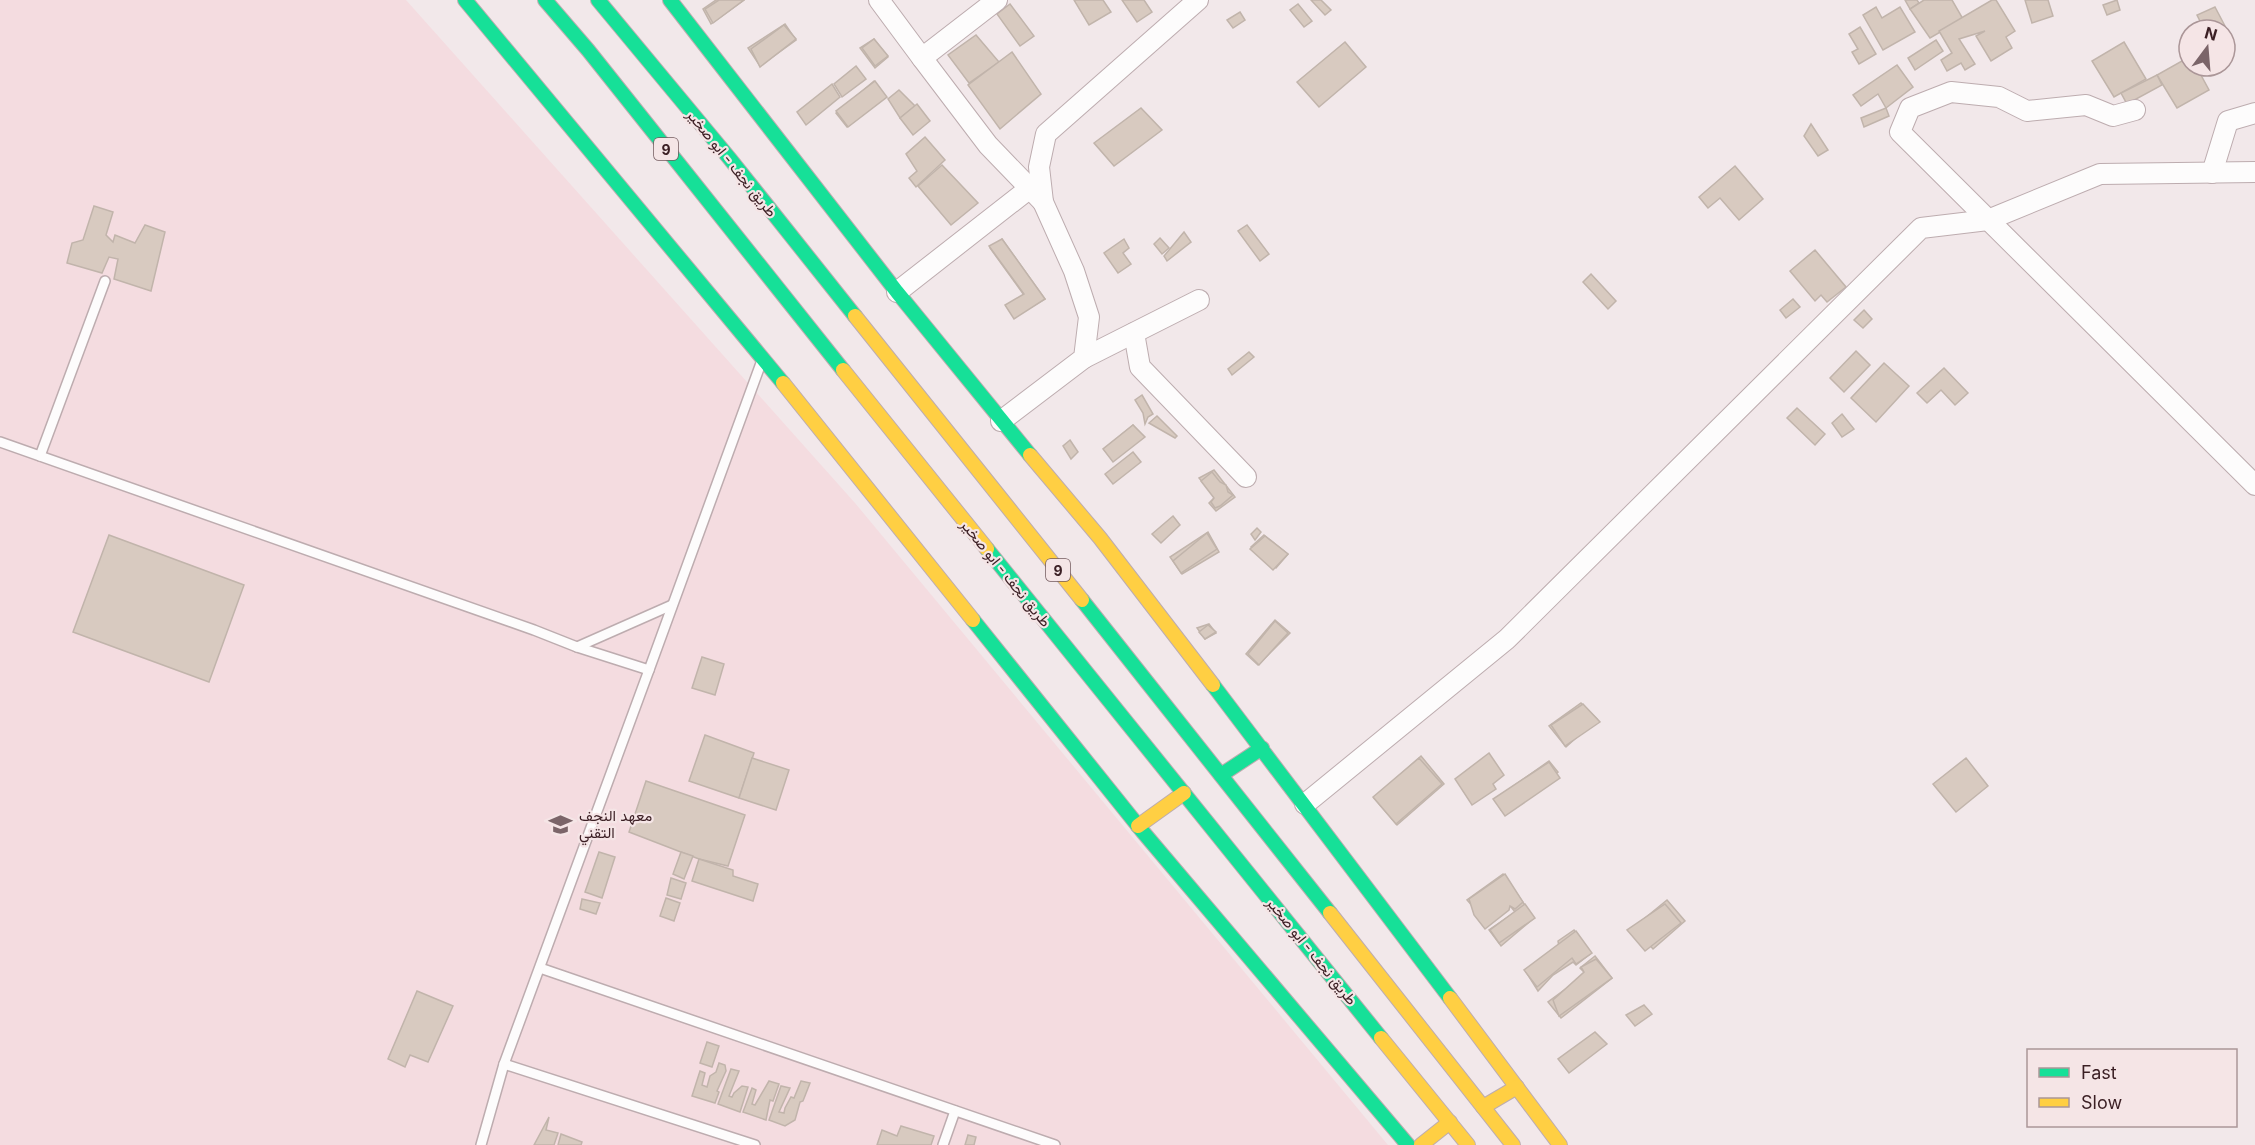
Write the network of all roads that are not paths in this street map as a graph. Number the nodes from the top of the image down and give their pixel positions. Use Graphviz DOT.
graph roads {
  1 [pos="465,0"];
  2 [pos="544,0"];
  3 [pos="598,0"];
  4 [pos="670,0"];
  5 [pos="879,0"];
  6 [pos="997,0"];
  7 [pos="1198,0"];
  8 [pos="922,58"];
  9 [pos="2135,110"];
  10 [pos="2255,113"];
  11 [pos="2255,172"];
  12 [pos="2212,173"];
  13 [pos="1037,195"];
  14 [pos="1988,220"];
  15 [pos="105,281"];
  16 [pos="897,292"];
  17 [pos="1198,300"];
  18 [pos="1134,333"];
  19 [pos="763,357"];
  20 [pos="1084,358"];
  21 [pos="1001,421"];
  22 [pos="0,442"];
  23 [pos="40,456"];
  24 [pos="1246,477"];
  25 [pos="2255,485"];
  26 [pos="672,605"];
  27 [pos="578,647"];
  28 [pos="649,669"];
  29 [pos="1262,748"];
  30 [pos="1221,775"];
  31 [pos="1184,792"];
  32 [pos="1305,804"];
  33 [pos="1138,826"];
  34 [pos="540,968"];
  35 [pos="504,1064"];
  36 [pos="1517,1087"];
  37 [pos="1483,1107"];
  38 [pos="955,1111"];
  39 [pos="1450,1122"];
  40 [pos="481,1145"];
  41 [pos="755,1145"];
  42 [pos="943,1145"];
  43 [pos="1055,1145"];
  44 [pos="1408,1145"];
  45 [pos="1421,1145"];
  46 [pos="1468,1145"];
  47 [pos="1513,1145"];
  48 [pos="1560,1145"];
  1 -- 19 [label="main road"];
  2 -- 31 [label="main road, طريق نجف - ابو صخير / 9"];
  3 -- 30 [label="main road, طريق نجف - ابو صخير / 9"];
  4 -- 16 [label="main road"];
  5 -- 8 [label="street"];
  6 -- 8 [label="street"];
  7 -- 13 [label="street"];
  8 -- 13 [label="street"];
  9 -- 14 [label="street"];
  10 -- 12 [label="street"];
  11 -- 12 [label="street"];
  12 -- 14 [label="street"];
  13 -- 16 [label="street"];
  13 -- 20 [label="street"];
  14 -- 25 [label="street"];
  14 -- 32 [label="street"];
  15 -- 23 [label="lane"];
  16 -- 21 [label="main road"];
  17 -- 18 [label="street"];
  18 -- 20 [label="street"];
  18 -- 24 [label="street"];
  19 -- 26 [label="lane"];
  19 -- 33 [label="main road"];
  20 -- 21 [label="street"];
  21 -- 29 [label="main road"];
  22 -- 23 [label="lane"];
  23 -- 27 [label="lane"];
  26 -- 27 [label="lane"];
  26 -- 28 [label="lane"];
  27 -- 28 [label="lane"];
  28 -- 34 [label="lane"];
  29 -- 30 [label="main road"];
  29 -- 32 [label="main road"];
  30 -- 37 [label="main road, طريق نجف - ابو صخير / 9"];
  31 -- 33 [label="main road"];
  31 -- 39 [label="main road, طريق نجف - ابو صخير / 9"];
  32 -- 36 [label="main road"];
  33 -- 44 [label="main road"];
  34 -- 35 [label="lane"];
  34 -- 38 [label="lane"];
  35 -- 40 [label="lane"];
  35 -- 41 [label="lane"];
  36 -- 37 [label="main road"];
  36 -- 48 [label="main road"];
  37 -- 47 [label="main road, طريق نجف - ابو صخير / 9"];
  38 -- 42 [label="lane"];
  38 -- 43 [label="lane"];
  39 -- 45 [label="main road"];
  39 -- 46 [label="main road, طريق نجف - ابو صخير / 9"];
}
